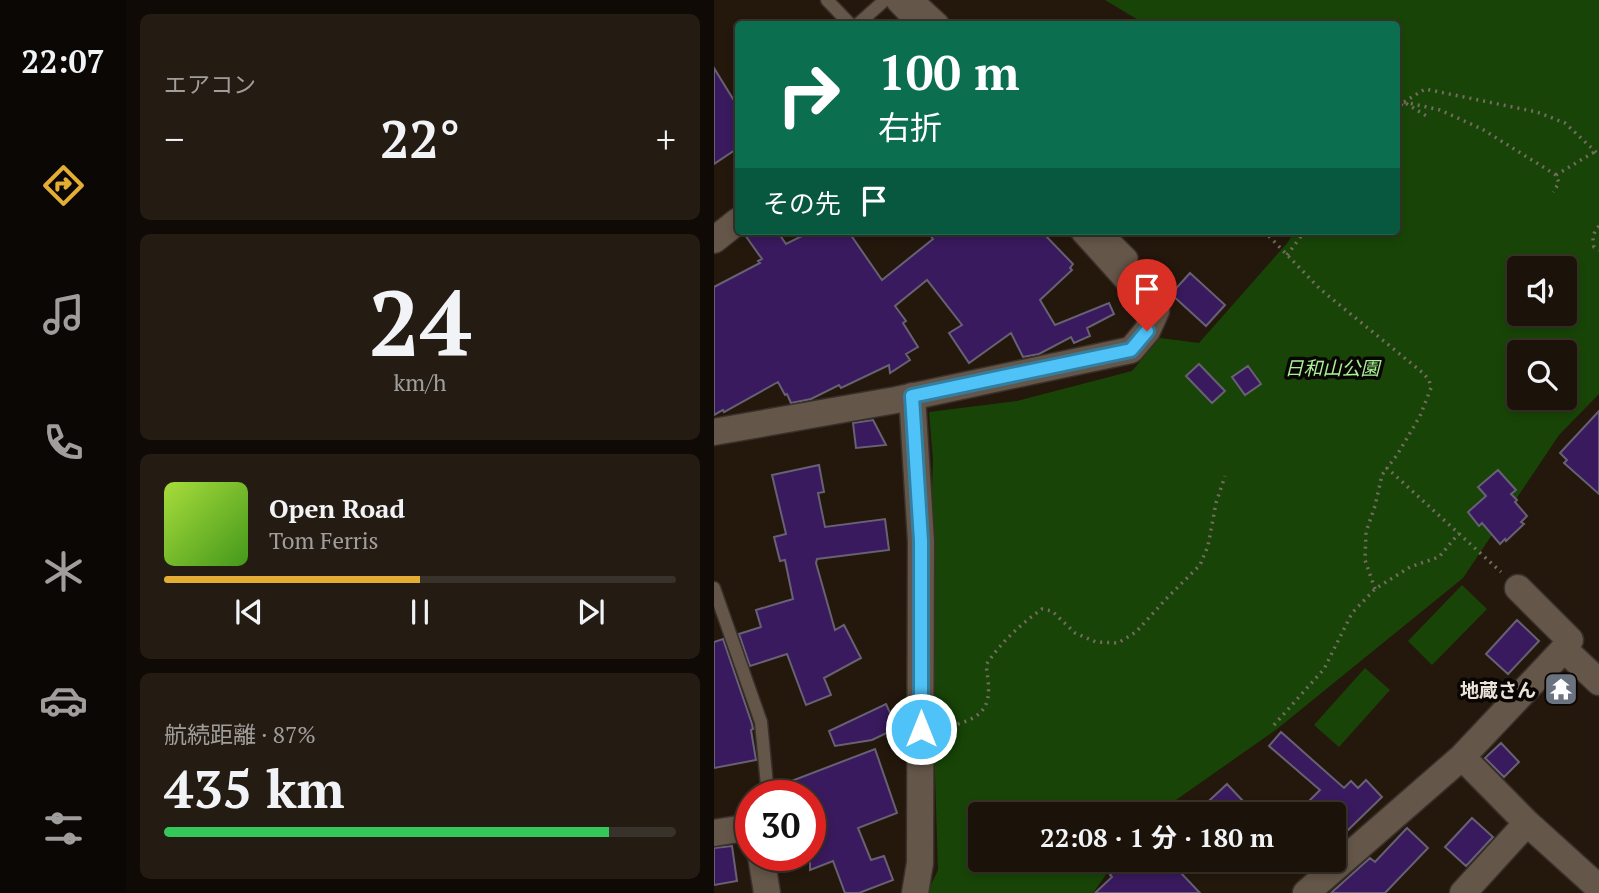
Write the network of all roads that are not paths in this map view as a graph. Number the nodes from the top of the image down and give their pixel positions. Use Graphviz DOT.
graph roads {
  1 [pos="827,0"];
  2 [pos="885,0"];
  3 [pos="899,0"];
  4 [pos="914,0"];
  5 [pos="847,21"];
  6 [pos="861,21"];
  7 [pos="929,21"];
  8 [pos="931,21"];
  9 [pos="735,223"];
  10 [pos="1088,235"];
  11 [pos="1105,235"];
  12 [pos="714,240"];
  13 [pos="1128,258"];
  14 [pos="912,396"];
  15 [pos="714,432"];
  16 [pos="1518,587"];
  17 [pos="714,588"];
  18 [pos="1564,649"];
  19 [pos="1599,682"];
  20 [pos="1462,757"];
  21 [pos="766,780"];
  22 [pos="1527,822"];
  23 [pos="735,830"];
  24 [pos="714,833"];
  25 [pos="763,871"];
  26 [pos="1599,888"];
  27 [pos="767,893"];
  28 [pos="915,893"];
  29 [pos="1306,893"];
  30 [pos="1463,893"];
  1 -- 5 [label="lane"];
  2 -- 6 [label="lane"];
  3 -- 7 [label="street"];
  4 -- 8 [label="street"];
  9 -- 12 [label="street"];
  10 -- 14 [label="street"];
  11 -- 13 [label="street"];
  14 -- 15 [label="street"];
  14 -- 28 [label="street"];
  16 -- 18 [label="street"];
  17 -- 21 [label="lane"];
  18 -- 19 [label="street"];
  18 -- 20 [label="street"];
  20 -- 22 [label="street"];
  20 -- 29 [label="street"];
  22 -- 26 [label="street"];
  22 -- 30 [label="street"];
  23 -- 24 [label="street"];
  25 -- 27 [label="street"];
}
